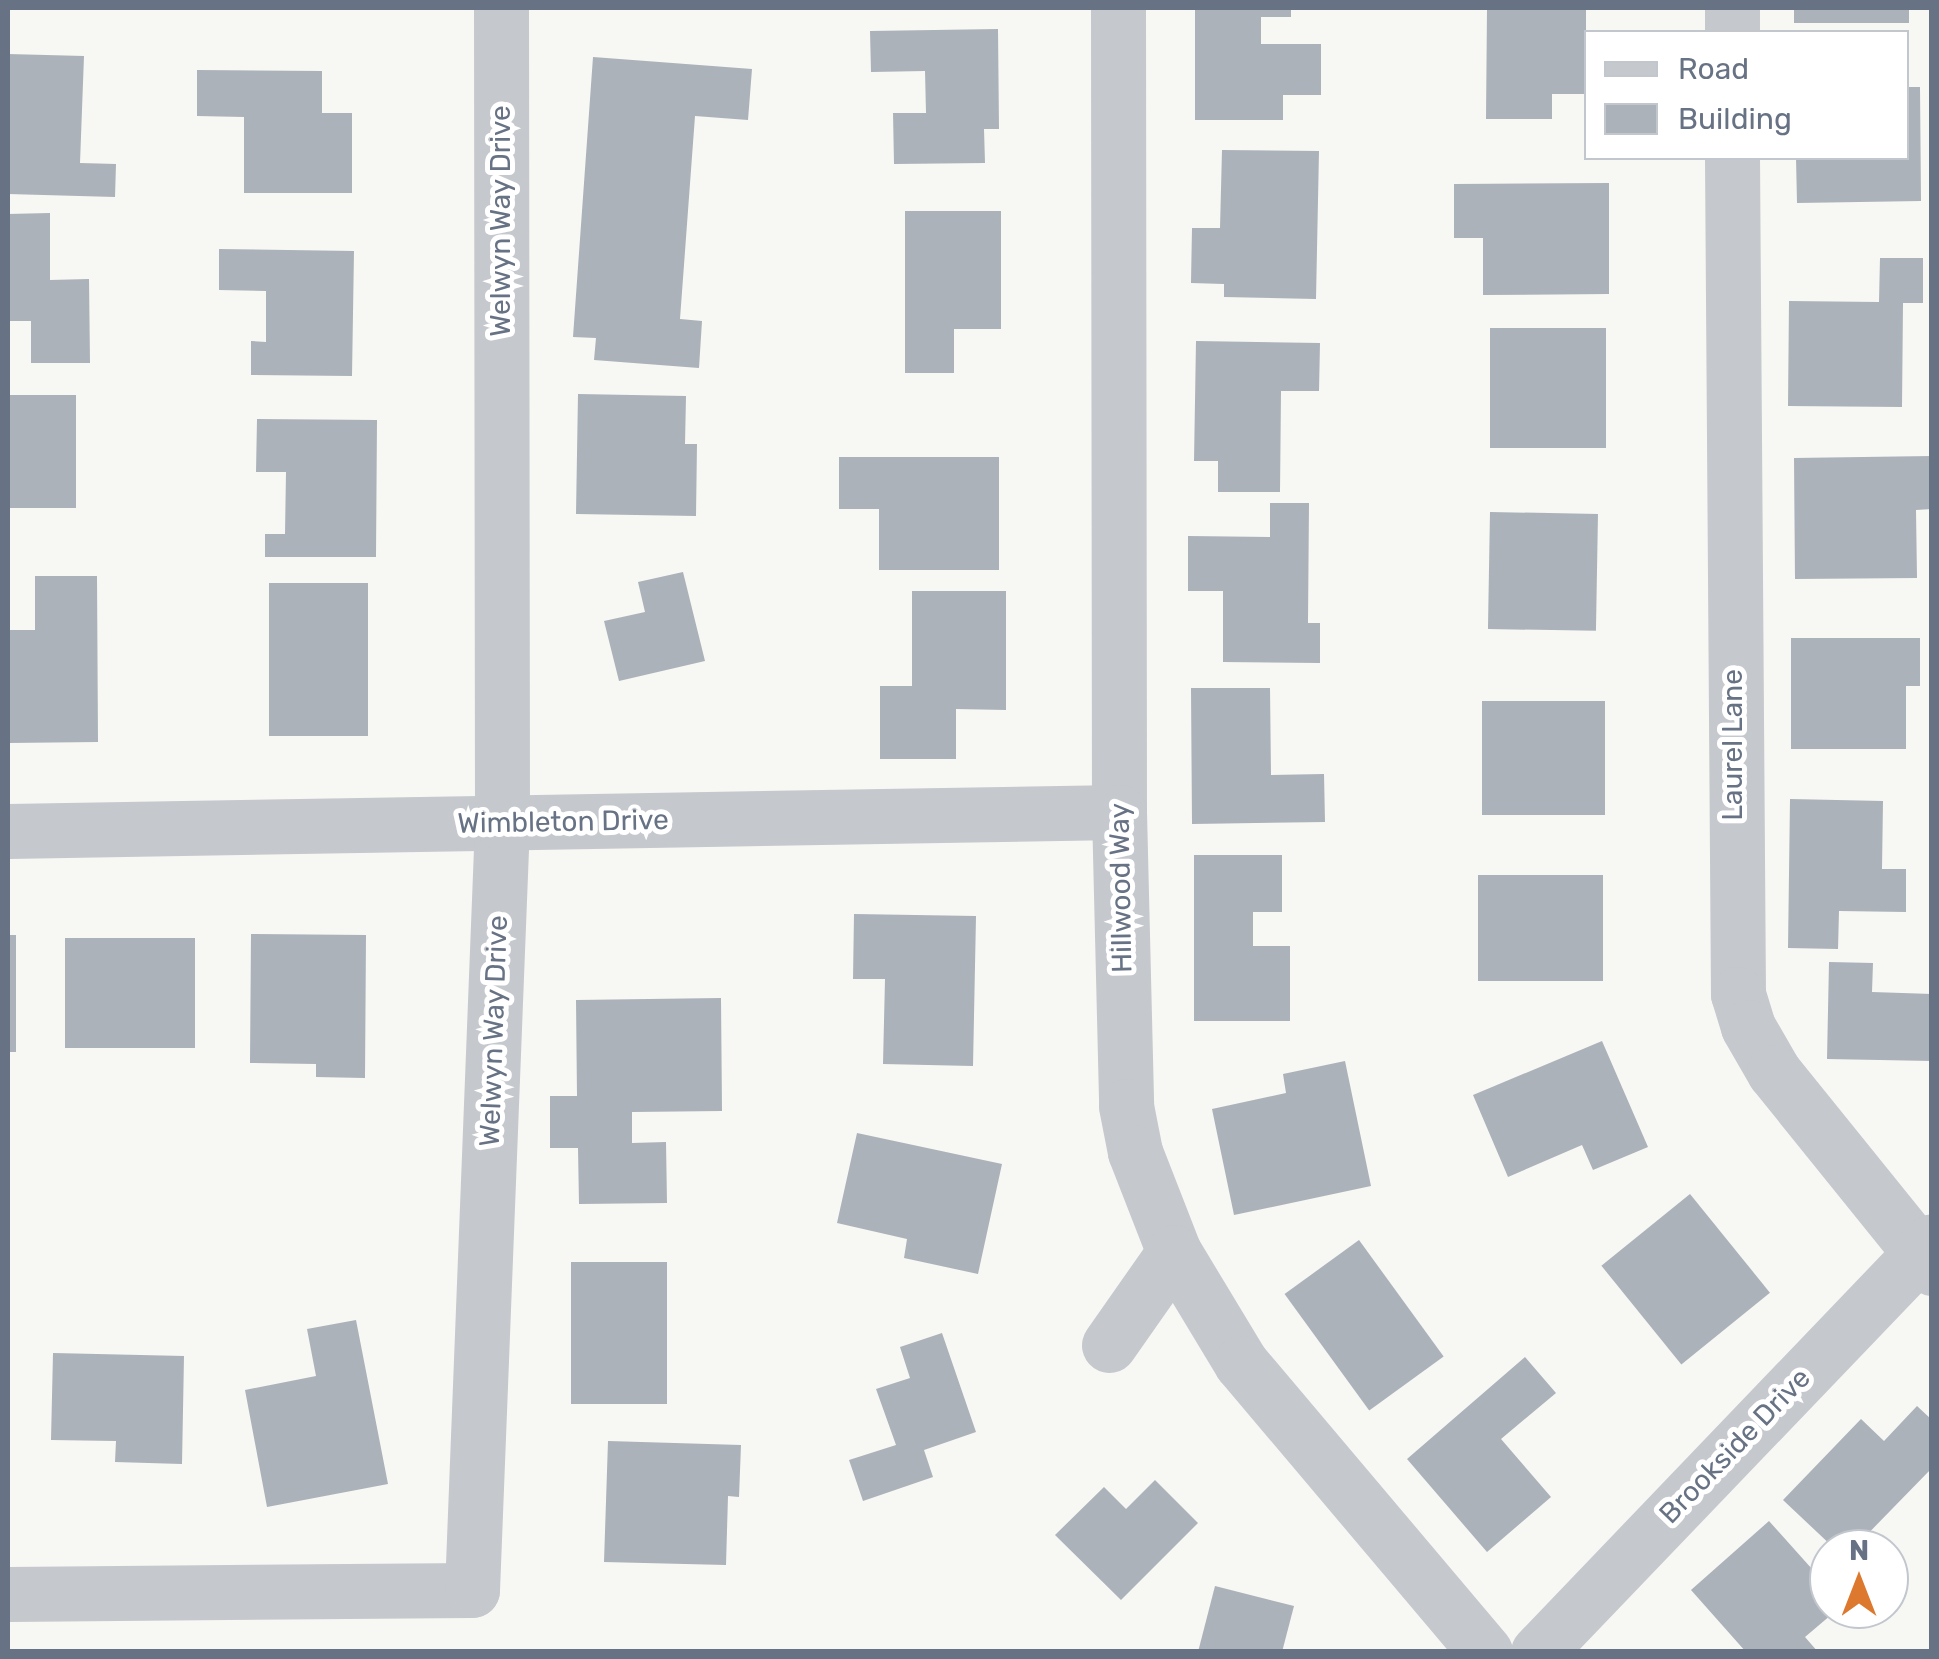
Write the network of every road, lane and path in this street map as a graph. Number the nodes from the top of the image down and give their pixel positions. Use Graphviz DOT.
graph roads {
  1 [pos="501,8"];
  2 [pos="1118,8"];
  3 [pos="1732,160"];
  4 [pos="1118,812"];
  5 [pos="502,823"];
  6 [pos="8,831"];
  7 [pos="1174,1252"];
  8 [pos="1927,1254"];
  9 [pos="1109,1345"];
  10 [pos="8,1594"];
  11 [pos="1485,1652"];
  12 [pos="1538,1652"];
  1 -- 5 [label="street, Welwyn Way Drive"];
  2 -- 4 [label="street, Hillwood Way"];
  3 -- 8 [label="street, Laurel Lane"];
  4 -- 5 [label="street, Wimbleton Drive"];
  4 -- 7 [label="street, Hillwood Way"];
  5 -- 6 [label="street, Wimbleton Drive"];
  5 -- 10 [label="street, Welwyn Way Drive"];
  7 -- 9 [label="street"];
  7 -- 11 [label="street, Hillwood Way"];
  8 -- 12 [label="street, Brookside Drive"];
}
